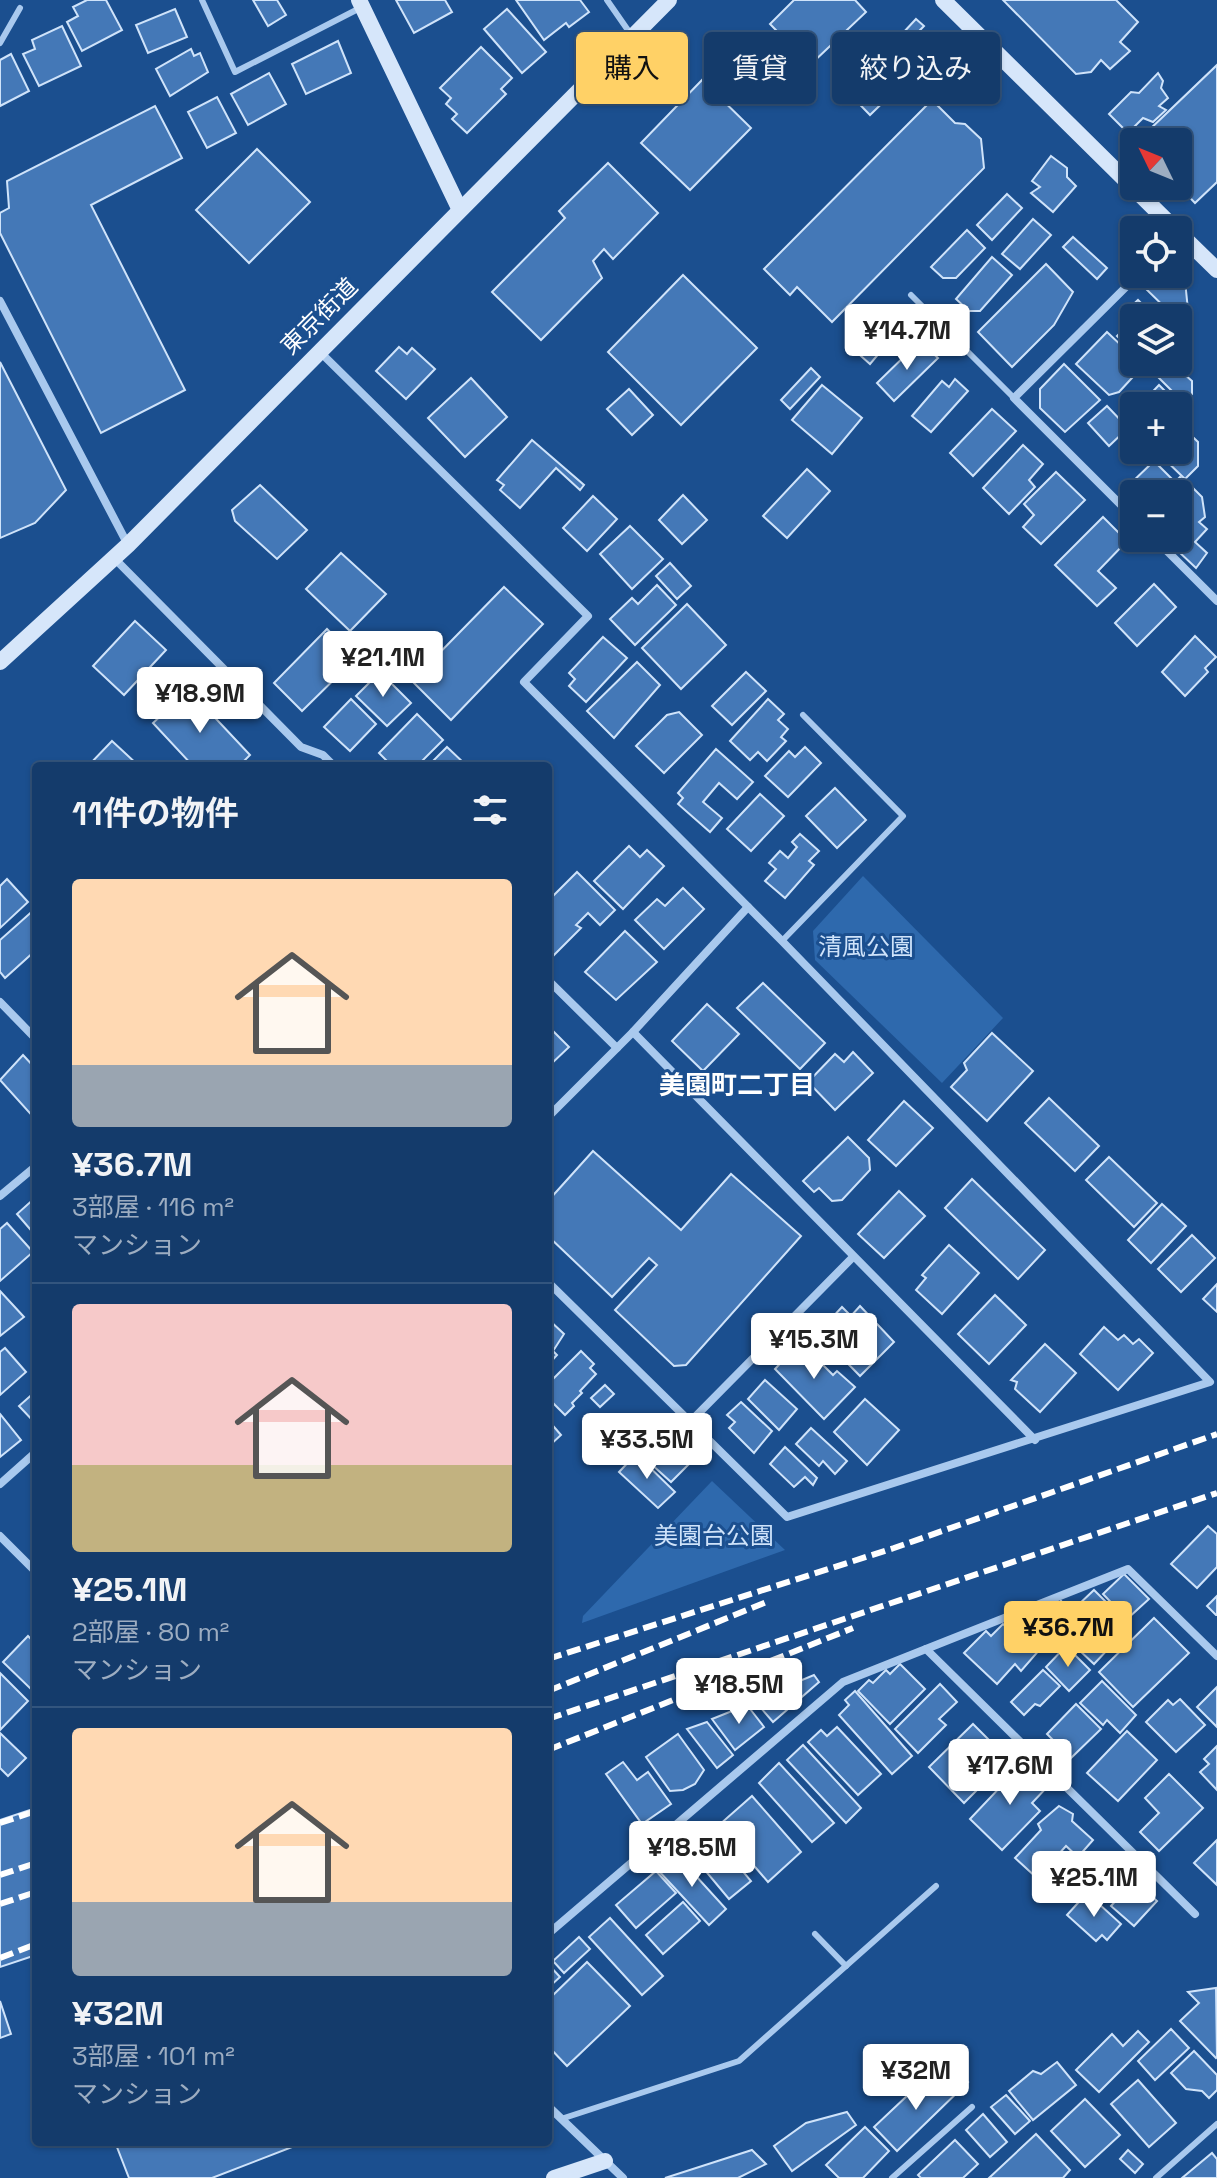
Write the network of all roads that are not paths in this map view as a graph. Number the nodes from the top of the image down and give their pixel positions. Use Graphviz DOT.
graph roads {
  1 [pos="202,0"];
  2 [pos="607,0"];
  3 [pos="669,0"];
  4 [pos="943,0"];
  5 [pos="360,3"];
  6 [pos="20,8"];
  7 [pos="629,32"];
  8 [pos="636,32"];
  9 [pos="0,43"];
  10 [pos="576,92"];
  11 [pos="459,208"];
  12 [pos="1162,216"];
  13 [pos="1192,246"];
  14 [pos="1217,270"];
  15 [pos="1125,288"];
  16 [pos="911,295"];
  17 [pos="0,301"];
  18 [pos="318,350"];
  19 [pos="1014,398"];
  20 [pos="1120,504"];
  21 [pos="128,545"];
  22 [pos="1168,552"];
  23 [pos="114,557"];
  24 [pos="1217,601"];
  25 [pos="0,662"];
  26 [pos="803,715"];
  27 [pos="330,762"];
  28 [pos="748,907"];
  29 [pos="782,941"];
  30 [pos="552,984"];
  31 [pos="0,1002"];
  32 [pos="633,1032"];
  33 [pos="32,1035"];
  34 [pos="617,1048"];
  35 [pos="552,1113"];
  36 [pos="32,1169"];
  37 [pos="0,1196"];
  38 [pos="852,1258"];
  39 [pos="552,1286"];
  40 [pos="1214,1381"];
  41 [pos="691,1421"];
  42 [pos="1035,1440"];
  43 [pos="32,1456"];
  44 [pos="0,1484"];
  45 [pos="0,1536"];
  46 [pos="32,1568"];
  47 [pos="926,1649"];
  48 [pos="1217,1656"];
  49 [pos="936,1886"];
  50 [pos="1195,1914"];
  51 [pos="552,1931"];
  52 [pos="815,1934"];
  53 [pos="846,1966"];
  54 [pos="972,2107"];
  55 [pos="552,2110"];
  56 [pos="561,2119"];
  57 [pos="1217,2124"];
  58 [pos="605,2161"];
  59 [pos="554,2178"];
  60 [pos="623,2178"];
  61 [pos="892,2178"];
  62 [pos="1156,2178"];
  1 -- 5 [label="lane"];
  2 -- 7 [label="lane"];
  3 -- 8 [label="main road, 東京街道"];
  4 -- 12 [label="main road"];
  5 -- 11 [label="main road"];
  6 -- 9 [label="lane"];
  10 -- 11 [label="main road, 東京街道"];
  11 -- 18 [label="main road, 東京街道"];
  13 -- 14 [label="main road"];
  15 -- 19 [label="street"];
  16 -- 19 [label="lane"];
  17 -- 21 [label="street"];
  18 -- 21 [label="main road, 東京街道"];
  18 -- 28 [label="street"];
  19 -- 20 [label="street"];
  21 -- 23 [label="main road, 東京街道"];
  22 -- 24 [label="street"];
  23 -- 25 [label="main road, 東京街道"];
  23 -- 27 [label="street"];
  26 -- 29 [label="lane"];
  28 -- 29 [label="street"];
  28 -- 32 [label="street"];
  29 -- 40 [label="street"];
  30 -- 34 [label="street"];
  31 -- 33 [label="street"];
  32 -- 34 [label="street"];
  32 -- 38 [label="street"];
  34 -- 35 [label="street"];
  36 -- 37 [label="street"];
  38 -- 41 [label="street"];
  38 -- 42 [label="street"];
  39 -- 41 [label="street"];
  40 -- 42 [label="street"];
  41 -- 42 [label="street"];
  43 -- 44 [label="street"];
  45 -- 46 [label="street"];
  47 -- 48 [label="street"];
  47 -- 50 [label="street"];
  47 -- 51 [label="street"];
  49 -- 53 [label="lane"];
  52 -- 53 [label="lane"];
  53 -- 56 [label="lane"];
  54 -- 61 [label="lane"];
  55 -- 56 [label="street"];
  56 -- 58 [label="street"];
  57 -- 62 [label="lane"];
  58 -- 59 [label="main road"];
  58 -- 60 [label="street"];
}
